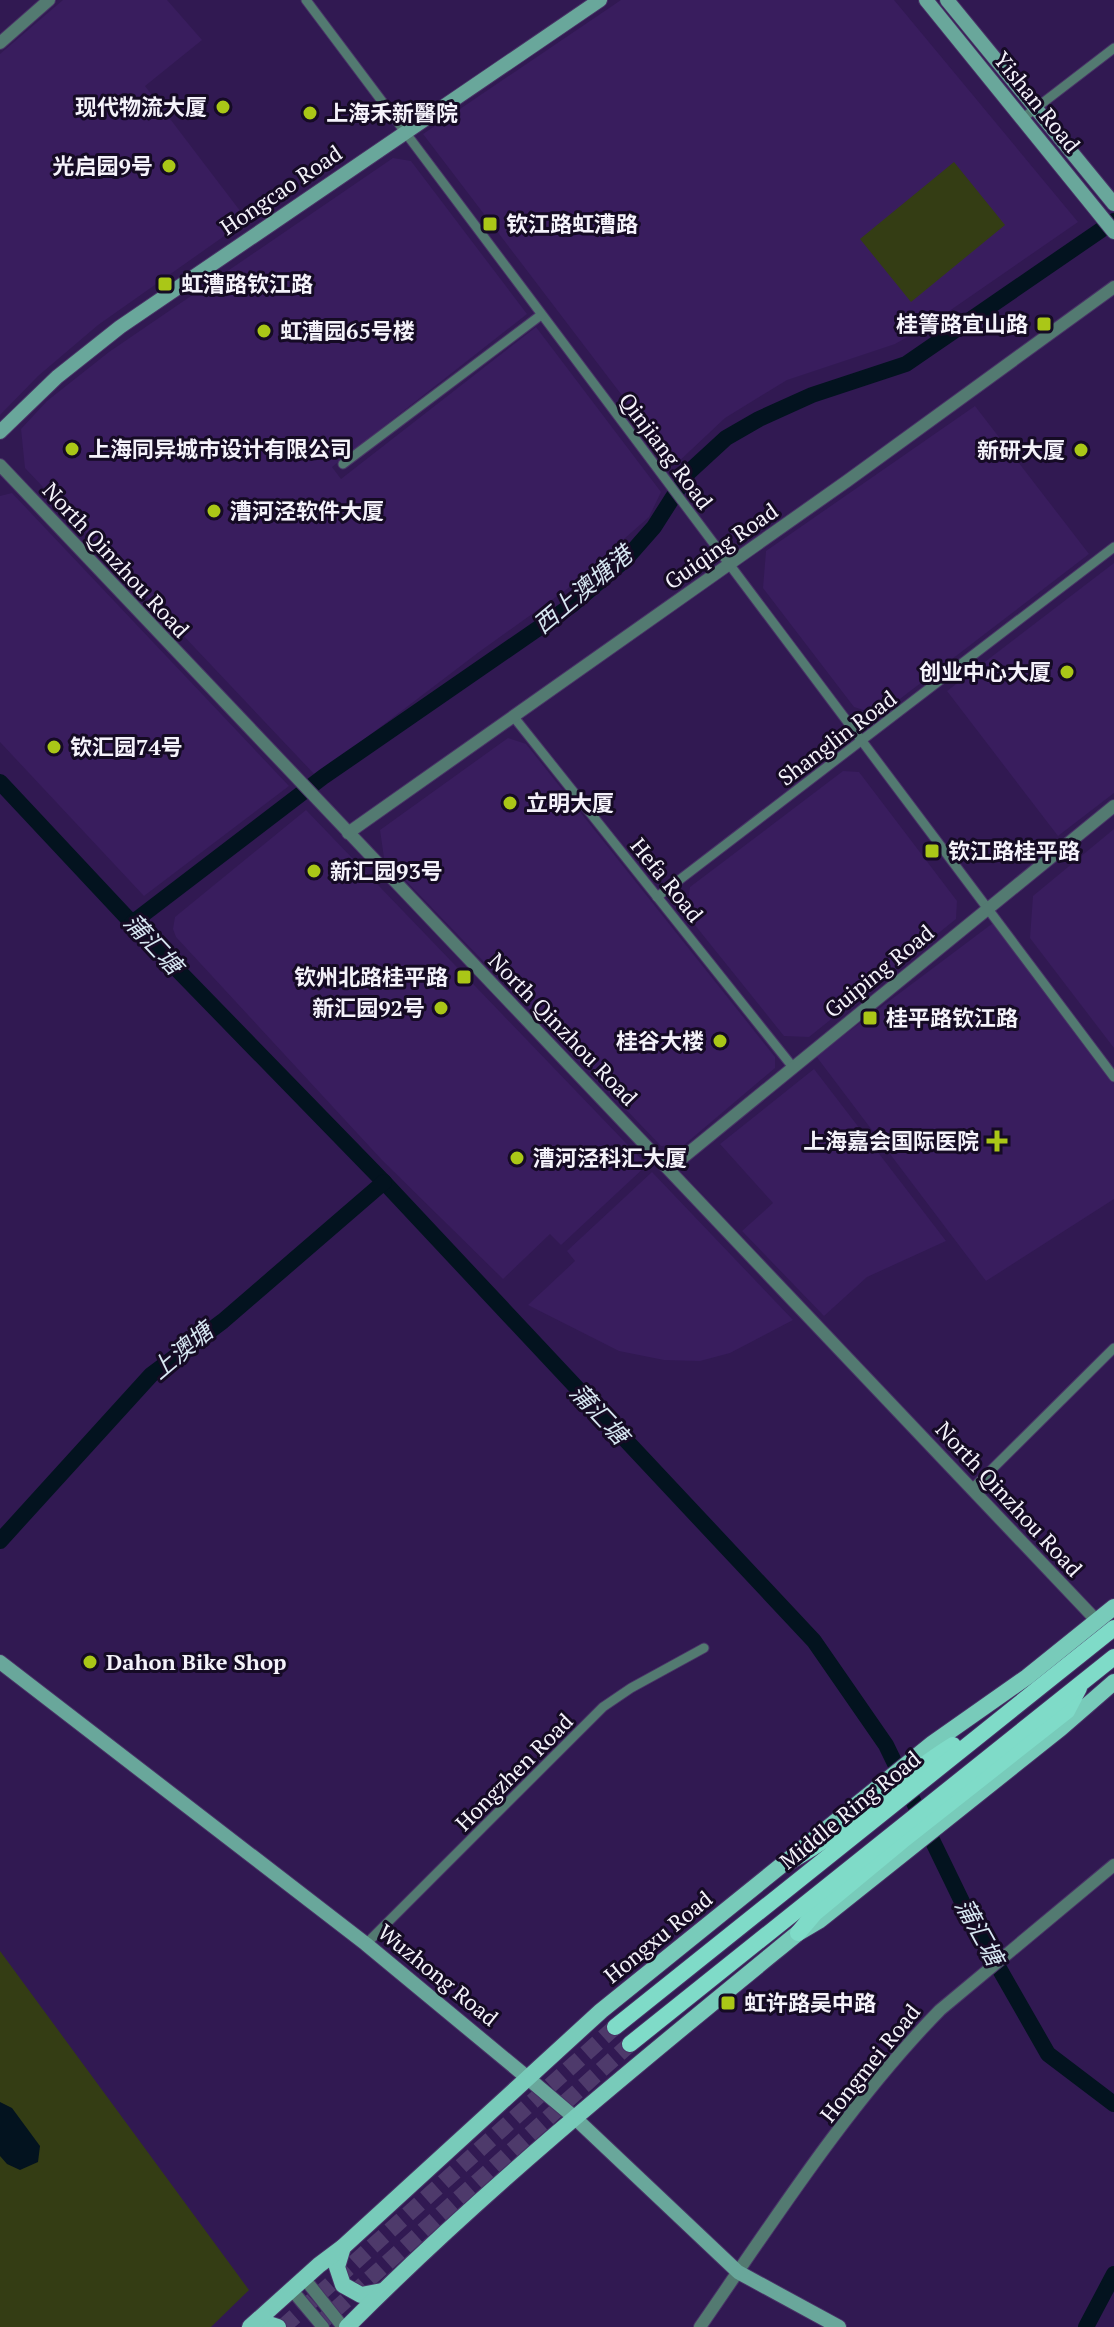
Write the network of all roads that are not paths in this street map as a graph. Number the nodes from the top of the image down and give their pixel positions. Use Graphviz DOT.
graph roads {
  1 [pos="49,0"];
  2 [pos="306,0"];
  3 [pos="600,0"];
  4 [pos="926,0"];
  5 [pos="947,0"];
  6 [pos="0,43"];
  7 [pos="1114,48"];
  8 [pos="1028,114"];
  9 [pos="404,133"];
  10 [pos="1113,203"];
  11 [pos="1114,232"];
  12 [pos="1114,287"];
  13 [pos="541,315"];
  14 [pos="0,432"];
  15 [pos="343,464"];
  16 [pos="0,465"];
  17 [pos="1114,547"];
  18 [pos="729,564"];
  19 [pos="513,716"];
  20 [pos="863,742"];
  21 [pos="1114,806"];
  22 [pos="348,833"];
  23 [pos="657,897"];
  24 [pos="988,908"];
  25 [pos="792,1066"];
  26 [pos="1114,1077"];
  27 [pos="670,1168"];
  28 [pos="1114,1348"];
  29 [pos="972,1489"];
  30 [pos="1114,1607"];
  31 [pos="1097,1621"];
  32 [pos="1114,1628"];
  33 [pos="704,1648"];
  34 [pos="1114,1657"];
  35 [pos="0,1662"];
  36 [pos="1114,1682"];
  37 [pos="926,1763"];
  38 [pos="880,1799"];
  39 [pos="948,1804"];
  40 [pos="902,1840"];
  41 [pos="789,1862"];
  42 [pos="1114,1865"];
  43 [pos="798,1933"];
  44 [pos="366,1944"];
  45 [pos="615,2027"];
  46 [pos="630,2044"];
  47 [pos="529,2079"];
  48 [pos="574,2117"];
  49 [pos="343,2247"];
  50 [pos="738,2272"];
  51 [pos="304,2278"];
  52 [pos="291,2289"];
  53 [pos="383,2291"];
  54 [pos="251,2326"];
  55 [pos="278,2327"];
  56 [pos="323,2327"];
  57 [pos="345,2327"];
  58 [pos="700,2327"];
  59 [pos="839,2327"];
  1 -- 6 [label="street"];
  2 -- 9 [label="street, Qinjiang Road"];
  3 -- 9 [label="main road, Hongcao Road"];
  4 -- 8 [label="main road, Yishan Road"];
  5 -- 8 [label="main road, Yishan Road"];
  7 -- 8 [label="street"];
  8 -- 10 [label="main road, Yishan Road"];
  8 -- 11 [label="main road, Yishan Road"];
  9 -- 13 [label="street, Qinjiang Road"];
  9 -- 14 [label="main road, Hongcao Road"];
  12 -- 18 [label="street, Guiqing Road"];
  13 -- 15 [label="street"];
  13 -- 18 [label="street, Qinjiang Road"];
  16 -- 22 [label="street, North Qinzhou Road"];
  17 -- 20 [label="street, Shanglin Road"];
  18 -- 19 [label="street, Guiqing Road"];
  18 -- 20 [label="street, Qinjiang Road"];
  19 -- 22 [label="street, Guiqing Road"];
  19 -- 23 [label="street, Hefa Road"];
  20 -- 23 [label="street, Shanglin Road"];
  20 -- 24 [label="street, Qinjiang Road"];
  21 -- 24 [label="street, Guiping Road"];
  22 -- 27 [label="street, North Qinzhou Road"];
  23 -- 25 [label="street, Hefa Road"];
  24 -- 25 [label="street, Guiping Road"];
  24 -- 26 [label="street, Qinjiang Road"];
  25 -- 27 [label="street, Guiping Road"];
  27 -- 29 [label="street, North Qinzhou Road"];
  28 -- 29 [label="street"];
  29 -- 31 [label="street, North Qinzhou Road"];
  30 -- 31 [label="main road"];
  31 -- 37 [label="main road"];
  32 -- 37 [label="highway, Middle Ring Road"];
  33 -- 44 [label="street, Hongzhen Road"];
  34 -- 39 [label="highway, Middle Ring Road"];
  35 -- 44 [label="main road, Wuzhong Road"];
  36 -- 39 [label="main road"];
  37 -- 38 [label="highway, Middle Ring Road"];
  37 -- 38 [label="main road"];
  38 -- 41 [label="highway"];
  38 -- 45 [label="highway, Middle Ring Road"];
  39 -- 40 [label="highway, Middle Ring Road"];
  40 -- 43 [label="highway"];
  40 -- 46 [label="highway, Middle Ring Road"];
  41 -- 47 [label="main road, Hongxu Road"];
  42 -- 50 [label="street, Hongmei Road"];
  43 -- 48 [label="main road"];
  44 -- 47 [label="main road, Wuzhong Road"];
  47 -- 48 [label="main road, Wuzhong Road"];
  47 -- 49 [label="main road, Hongxu Road"];
  48 -- 50 [label="main road, Wuzhong Road"];
  48 -- 53 [label="main road"];
  49 -- 51 [label="main road, Hongxu Road"];
  49 -- 53 [label="main road"];
  50 -- 58 [label="street, Hongmei Road"];
  50 -- 59 [label="main road, Wuzhong Road"];
  51 -- 52 [label="main road, Hongxu Road"];
  51 -- 57 [label="street"];
  52 -- 54 [label="main road, Hongxu Road"];
  52 -- 56 [label="street"];
  53 -- 57 [label="main road"];
  54 -- 55 [label="main road"];
}
